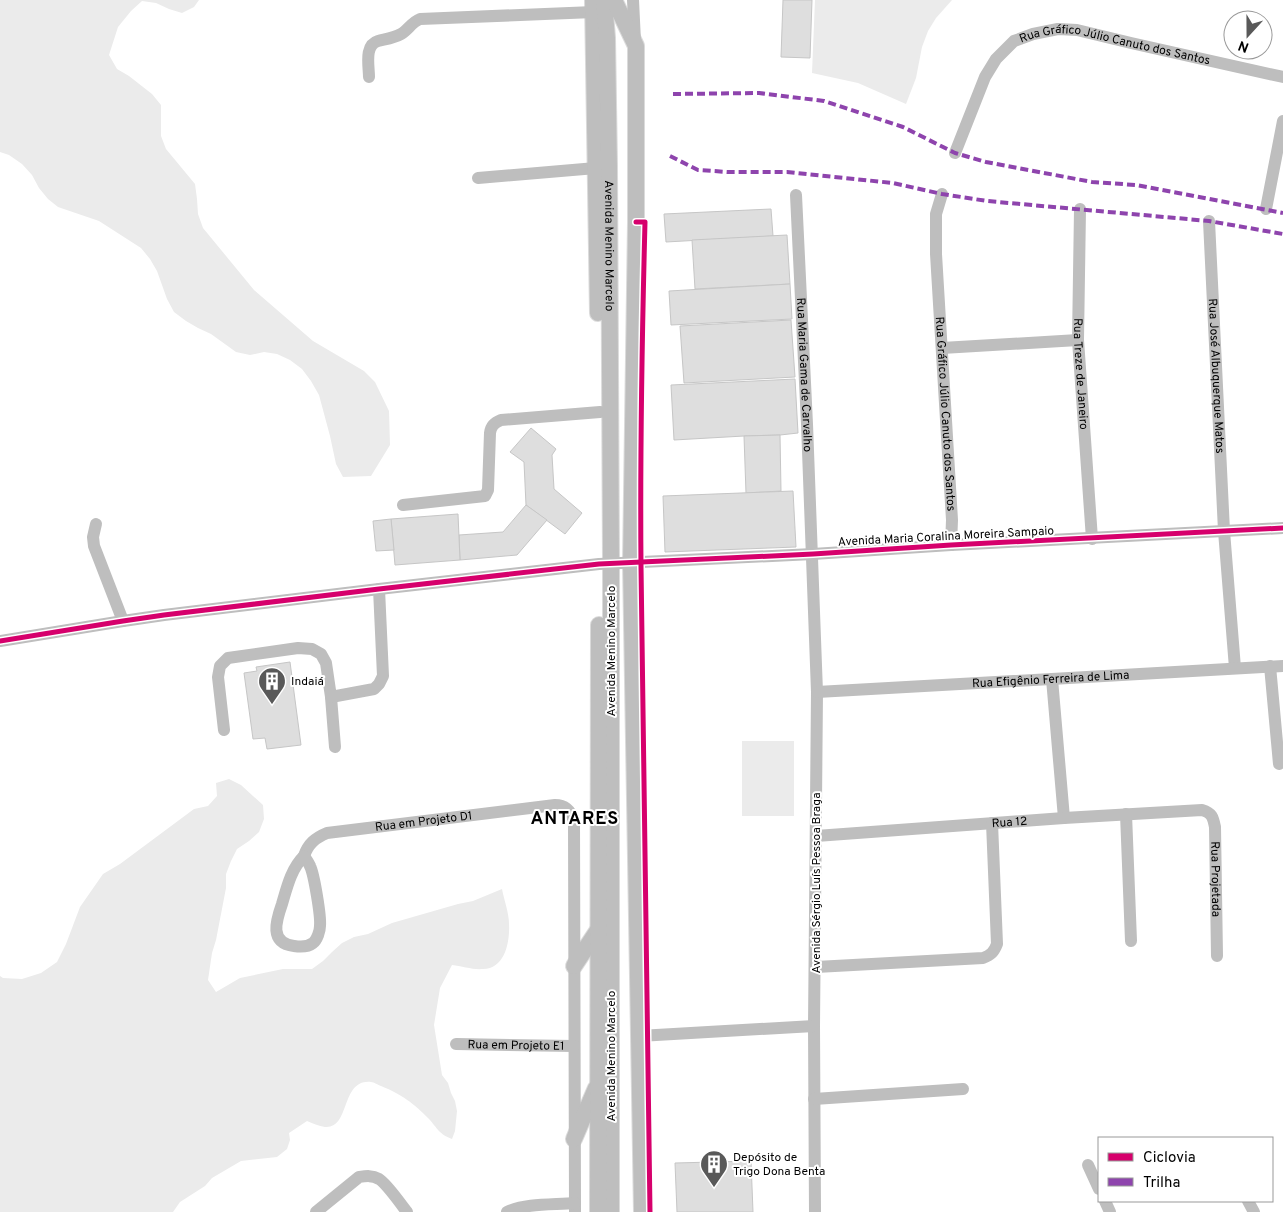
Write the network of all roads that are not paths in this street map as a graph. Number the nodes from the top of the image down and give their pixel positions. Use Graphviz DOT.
graph roads {
  1 [pos="614,0"];
  2 [pos="633,0"];
  3 [pos="597,4"];
  4 [pos="636,46"];
  5 [pos="369,77"];
  6 [pos="1283,77"];
  7 [pos="1283,121"];
  8 [pos="955,153"];
  9 [pos="596,168"];
  10 [pos="478,178"];
  11 [pos="942,194"];
  12 [pos="796,195"];
  13 [pos="1080,209"];
  14 [pos="1266,209"];
  15 [pos="1209,221"];
  16 [pos="1078,340"];
  17 [pos="942,348"];
  18 [pos="634,383"];
  19 [pos="600,412"];
  20 [pos="610,445"];
  21 [pos="403,505"];
  22 [pos="96,524"];
  23 [pos="1283,528"];
  24 [pos="1224,531"];
  25 [pos="1092,539"];
  26 [pos="951,545"];
  27 [pos="813,554"];
  28 [pos="631,563"];
  29 [pos="605,564"];
  30 [pos="379,589"];
  31 [pos="123,620"];
  32 [pos="0,641"];
  33 [pos="1277,666"];
  34 [pos="1235,668"];
  35 [pos="1052,679"];
  36 [pos="817,692"];
  37 [pos="331,698"];
  38 [pos="224,730"];
  39 [pos="335,747"];
  40 [pos="1278,764"];
  41 [pos="1202,810"];
  42 [pos="1126,814"];
  43 [pos="1064,818"];
  44 [pos="992,823"];
  45 [pos="816,836"];
  46 [pos="304,856"];
  47 [pos="598,930"];
  48 [pos="1131,941"];
  49 [pos="1217,956"];
  50 [pos="574,966"];
  51 [pos="816,966"];
  52 [pos="814,1026"];
  53 [pos="640,1036"];
  54 [pos="456,1044"];
  55 [pos="574,1046"];
  56 [pos="599,1081"];
  57 [pos="963,1089"];
  58 [pos="814,1099"];
  59 [pos="574,1139"];
  60 [pos="1088,1165"];
  61 [pos="1098,1187"];
  62 [pos="575,1208"];
  63 [pos="318,1210"];
  64 [pos="305,1212"];
  65 [pos="407,1212"];
  66 [pos="507,1212"];
  67 [pos="598,1212"];
  68 [pos="611,1212"];
  69 [pos="642,1212"];
  70 [pos="815,1212"];
  1 -- 4 [label="main road"];
  2 -- 4 [label="street"];
  3 -- 5 [label="street"];
  3 -- 9 [label="main road, Avenida Menino Marcelo"];
  3 -- 20 [label="main road, Avenida Menino Marcelo"];
  4 -- 18 [label="main road"];
  6 -- 8 [label="street, Rua Gráfico Júlio Canuto dos Santos"];
  7 -- 14 [label="street"];
  9 -- 10 [label="street"];
  9 -- 19 [label="main road, Avenida Menino Marcelo"];
  11 -- 17 [label="street, Rua Gráfico Júlio Canuto dos Santos"];
  12 -- 27 [label="street, Rua Maria Gama de Carvalho"];
  13 -- 16 [label="street, Rua Treze de Janeiro"];
  15 -- 24 [label="street, Rua José Albuquerque Matos"];
  16 -- 17 [label="street"];
  16 -- 25 [label="street, Rua Treze de Janeiro"];
  17 -- 26 [label="street, Rua Gráfico Júlio Canuto dos Santos"];
  18 -- 20 [label="main road"];
  18 -- 28 [label="main road"];
  19 -- 21 [label="street"];
  19 -- 29 [label="main road, Avenida Menino Marcelo"];
  20 -- 29 [label="main road, Avenida Menino Marcelo"];
  22 -- 31 [label="street"];
  23 -- 24 [label="street, Avenida Maria Coralina Moreira Sampaio"];
  24 -- 25 [label="street, Avenida Maria Coralina Moreira Sampaio"];
  24 -- 34 [label="street, Rua José Albuquerque Matos"];
  25 -- 26 [label="street, Avenida Maria Coralina Moreira Sampaio"];
  26 -- 27 [label="street, Avenida Maria Coralina Moreira Sampaio"];
  27 -- 28 [label="street, Avenida Maria Coralina Moreira Sampaio"];
  27 -- 36 [label="street, Avenida Sérgio Luís Pessoa Braga"];
  28 -- 29 [label="street, Avenida Maria Coralina Moreira Sampaio"];
  28 -- 53 [label="main road"];
  29 -- 30 [label="street, Avenida Maria Coralina Moreira Sampaio"];
  29 -- 47 [label="main road, Avenida Menino Marcelo"];
  29 -- 68 [label="main road, Avenida Menino Marcelo"];
  30 -- 31 [label="street, Avenida Maria Coralina Moreira Sampaio"];
  30 -- 37 [label="street"];
  31 -- 32 [label="street, Avenida Maria Coralina Moreira Sampaio"];
  33 -- 34 [label="street, Rua Efigênio Ferreira de Lima"];
  33 -- 40 [label="street"];
  34 -- 35 [label="street, Rua Efigênio Ferreira de Lima"];
  35 -- 36 [label="street, Rua Efigênio Ferreira de Lima"];
  35 -- 43 [label="street"];
  36 -- 45 [label="street, Avenida Sérgio Luís Pessoa Braga"];
  37 -- 38 [label="street"];
  37 -- 39 [label="street"];
  41 -- 42 [label="street, Rua 12"];
  41 -- 49 [label="street, Rua Projetada"];
  42 -- 43 [label="street, Rua 12"];
  42 -- 48 [label="street"];
  43 -- 44 [label="street, Rua 12"];
  44 -- 45 [label="street, Rua 12"];
  44 -- 51 [label="street"];
  45 -- 51 [label="street, Avenida Sérgio Luís Pessoa Braga"];
  46 -- 46 [label="street, Rua em Projeto D1"];
  46 -- 50 [label="street, Rua em Projeto D1"];
  47 -- 50 [label="main road"];
  47 -- 56 [label="main road, Avenida Menino Marcelo"];
  50 -- 55 [label="street"];
  51 -- 52 [label="street, Avenida Sérgio Luís Pessoa Braga"];
  52 -- 53 [label="street"];
  52 -- 58 [label="street, Avenida Sérgio Luís Pessoa Braga"];
  53 -- 69 [label="main road"];
  54 -- 55 [label="street, Rua em Projeto E1"];
  55 -- 59 [label="street"];
  56 -- 59 [label="main road"];
  56 -- 67 [label="main road, Avenida Menino Marcelo"];
  57 -- 58 [label="street"];
  58 -- 70 [label="street, Avenida Sérgio Luís Pessoa Braga"];
  59 -- 62 [label="street"];
  60 -- 61 [label="street"];
  62 -- 66 [label="street"];
  63 -- 64 [label="street"];
  63 -- 65 [label="street"];
}
